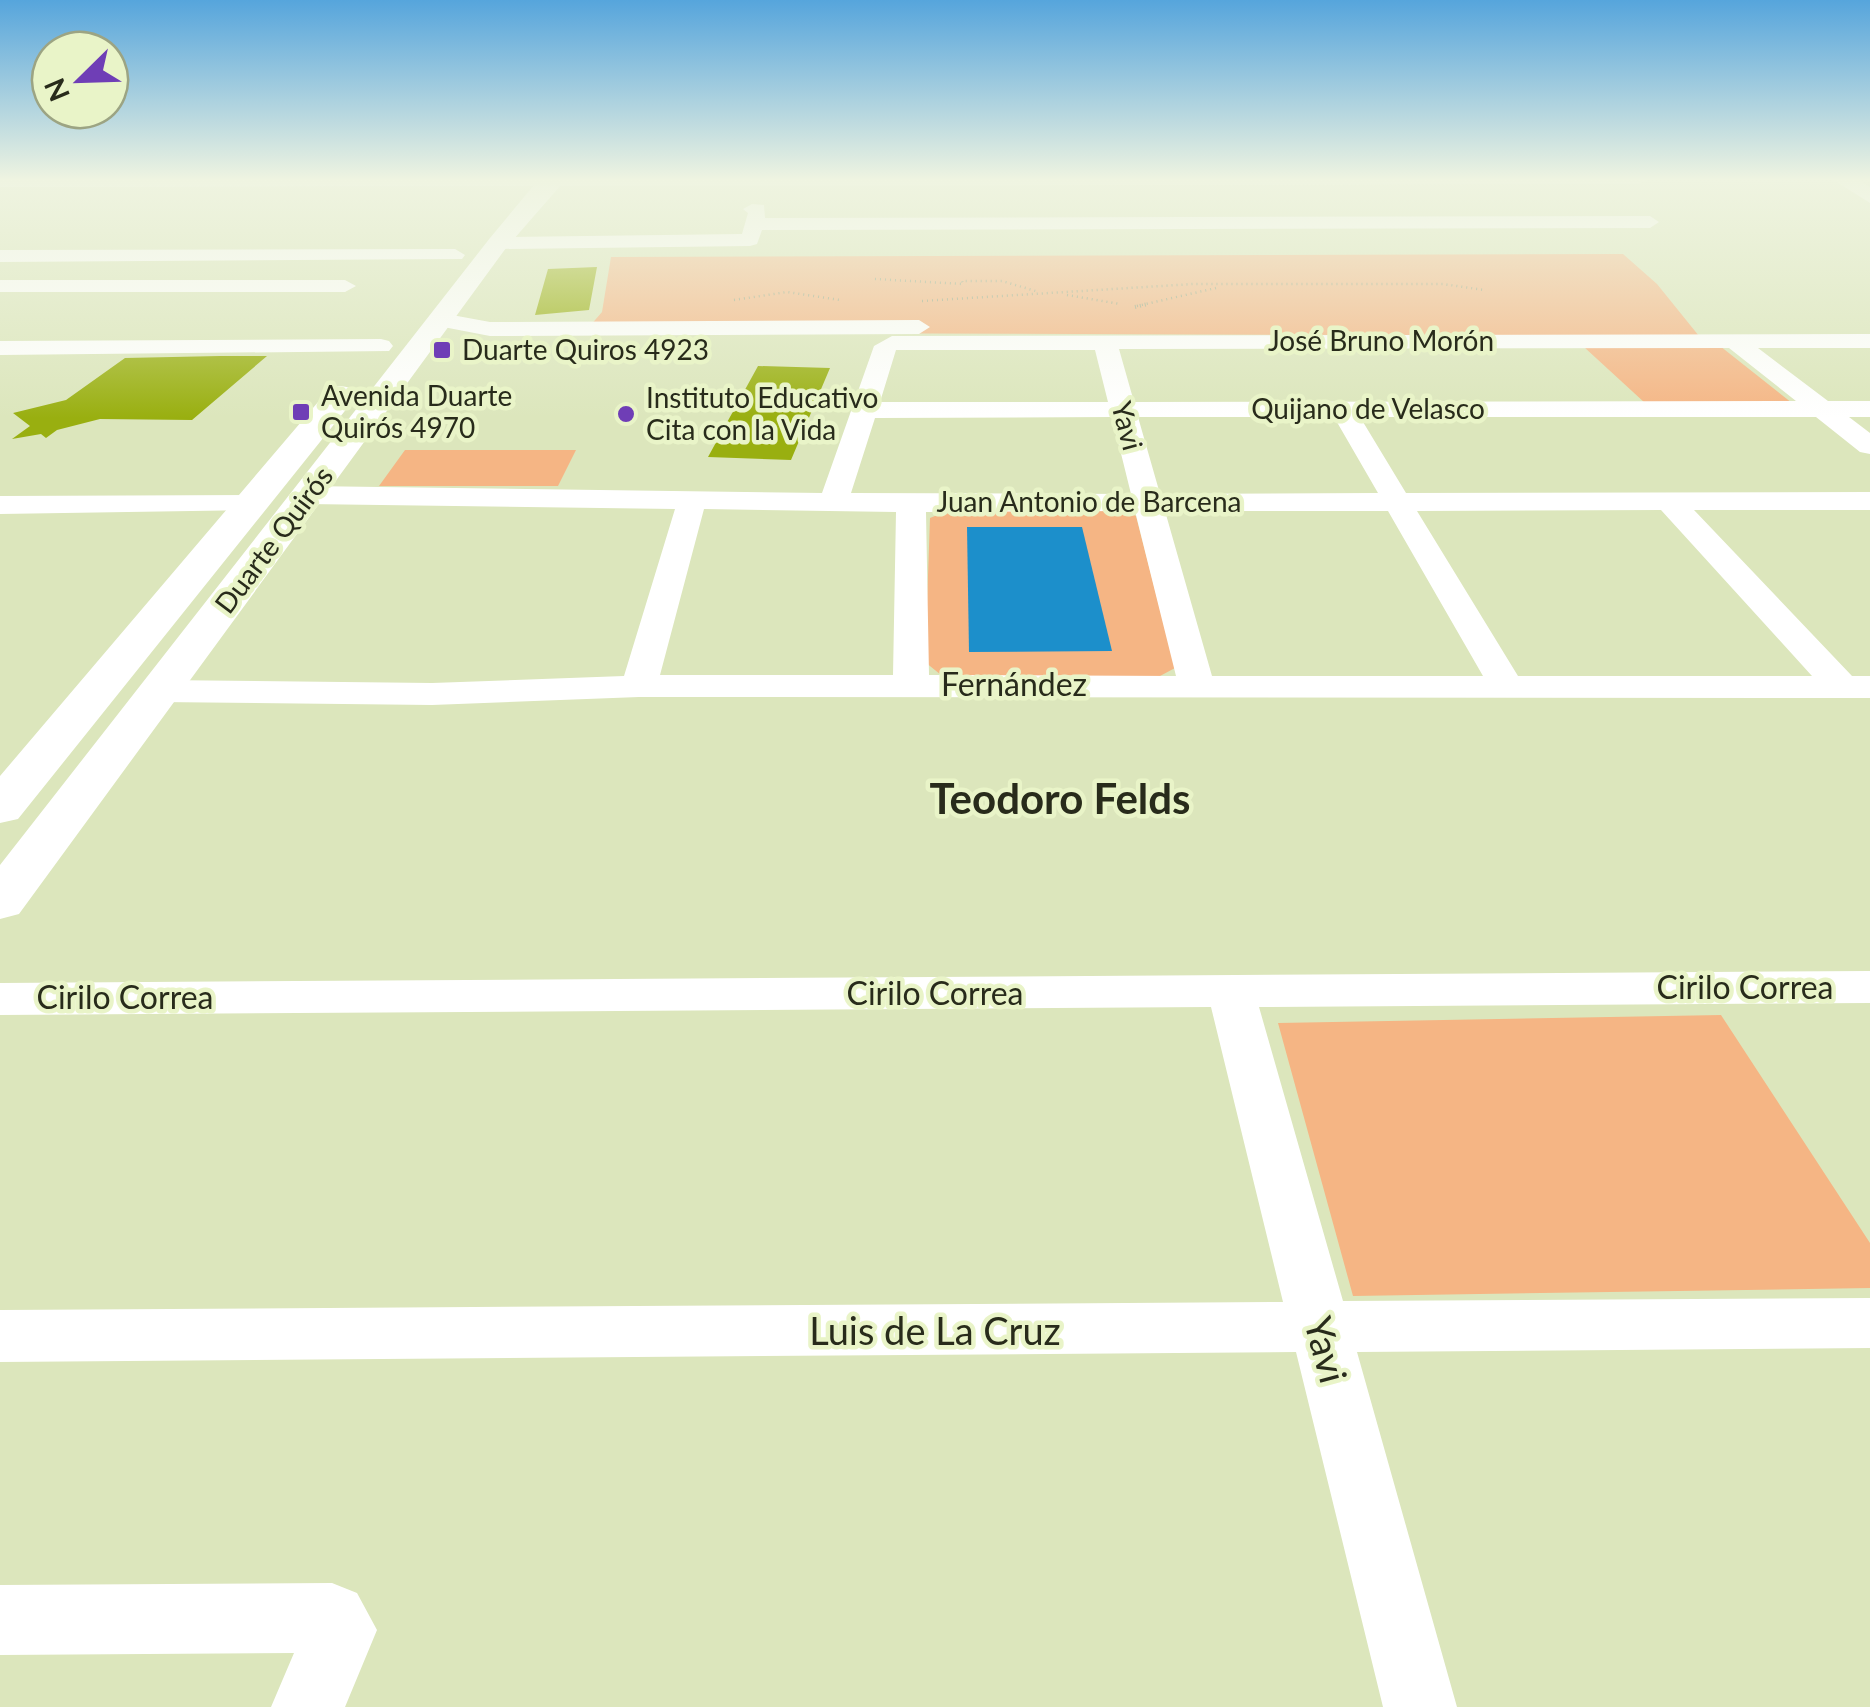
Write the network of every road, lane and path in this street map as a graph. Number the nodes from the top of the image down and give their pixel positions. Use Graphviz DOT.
graph roads {
  1 [pos="453,258"];
  2 [pos="0,259"];
  3 [pos="154,259"];
  4 [pos="486,259"];
  5 [pos="876,280"];
  6 [pos="1248,284"];
  7 [pos="0,286"];
  8 [pos="346,286"];
  9 [pos="1484,290"];
  10 [pos="1056,293"];
  11 [pos="1046,294"];
  12 [pos="731,301"];
  13 [pos="854,302"];
  14 [pos="910,302"];
  15 [pos="1120,304"];
  16 [pos="1134,307"];
  17 [pos="1494,325"];
  18 [pos="434,329"];
  19 [pos="1108,334"];
  20 [pos="1870,340"];
  21 [pos="1734,341"];
  22 [pos="380,346"];
  23 [pos="0,348"];
  24 [pos="1342,409"];
  25 [pos="1822,409"];
  26 [pos="1870,409"];
  27 [pos="865,410"];
  28 [pos="1123,410"];
  29 [pos="1870,446"];
  30 [pos="307,495"];
  31 [pos="692,500"];
  32 [pos="834,500"];
  33 [pos="1394,501"];
  34 [pos="1870,501"];
  35 [pos="1147,502"];
  36 [pos="1670,502"];
  37 [pos="911,503"];
  38 [pos="252,504"];
  39 [pos="0,505"];
  40 [pos="1196,684"];
  41 [pos="911,685"];
  42 [pos="1506,685"];
  43 [pos="639,686"];
  44 [pos="1856,687"];
  45 [pos="159,690"];
  46 [pos="0,808"];
  47 [pos="0,902"];
  48 [pos="1870,987"];
  49 [pos="1231,992"];
  50 [pos="0,999"];
  51 [pos="1870,1323"];
  52 [pos="1320,1330"];
  53 [pos="0,1336"];
  54 [pos="0,1620"];
  55 [pos="308,1707"];
  56 [pos="1420,1707"];
  1 -- 22 [label="main road, Duarte Quirós"];
  2 -- 3 [label="street"];
  4 -- 18 [label="main road, Duarte Quirós"];
  5 -- 11 [label="path"];
  6 -- 9 [label="path"];
  6 -- 10 [label="path"];
  6 -- 16 [label="path"];
  7 -- 8 [label="street"];
  10 -- 11 [label="path"];
  10 -- 15 [label="path"];
  11 -- 14 [label="path"];
  12 -- 13 [label="path"];
  17 -- 19 [label="street"];
  18 -- 19 [label="street"];
  18 -- 30 [label="main road, Duarte Quirós"];
  19 -- 21 [label="street, José Bruno Morón"];
  19 -- 27 [label="street, José Bruno Morón"];
  19 -- 28 [label="street, Yavi"];
  20 -- 21 [label="street, José Bruno Morón"];
  21 -- 25 [label="street"];
  22 -- 23 [label="street"];
  22 -- 38 [label="main road, Duarte Quirós"];
  24 -- 25 [label="street, Quijano de Velasco"];
  24 -- 28 [label="street, Quijano de Velasco"];
  24 -- 33 [label="street"];
  25 -- 26 [label="street, Quijano de Velasco"];
  25 -- 29 [label="street"];
  27 -- 28 [label="street, Quijano de Velasco"];
  27 -- 32 [label="street"];
  28 -- 35 [label="street, Yavi"];
  30 -- 31 [label="street, Juan Antonio de Barcena"];
  30 -- 45 [label="main road, Duarte Quirós"];
  31 -- 32 [label="street, Juan Antonio de Barcena"];
  31 -- 43 [label="street"];
  32 -- 37 [label="street, Juan Antonio de Barcena"];
  33 -- 35 [label="street, Juan Antonio de Barcena"];
  33 -- 36 [label="street, Juan Antonio de Barcena"];
  33 -- 42 [label="street"];
  34 -- 36 [label="street, Juan Antonio de Barcena"];
  35 -- 37 [label="street, Juan Antonio de Barcena"];
  35 -- 40 [label="street, Yavi"];
  36 -- 44 [label="street"];
  37 -- 41 [label="street"];
  38 -- 39 [label="street"];
  38 -- 46 [label="main road, Duarte Quirós"];
  40 -- 41 [label="street, Fernández"];
  40 -- 42 [label="street, Fernández"];
  41 -- 43 [label="street, Fernández"];
  42 -- 44 [label="street, Fernández"];
  43 -- 45 [label="street, Fernández"];
  45 -- 47 [label="main road, Duarte Quirós"];
  48 -- 49 [label="street, Cirilo Correa"];
  49 -- 50 [label="street, Cirilo Correa"];
  49 -- 52 [label="street, Yavi"];
  51 -- 52 [label="street, Luis de La Cruz"];
  52 -- 53 [label="street, Luis de La Cruz"];
  52 -- 56 [label="street, Yavi"];
  54 -- 55 [label="street"];
}
